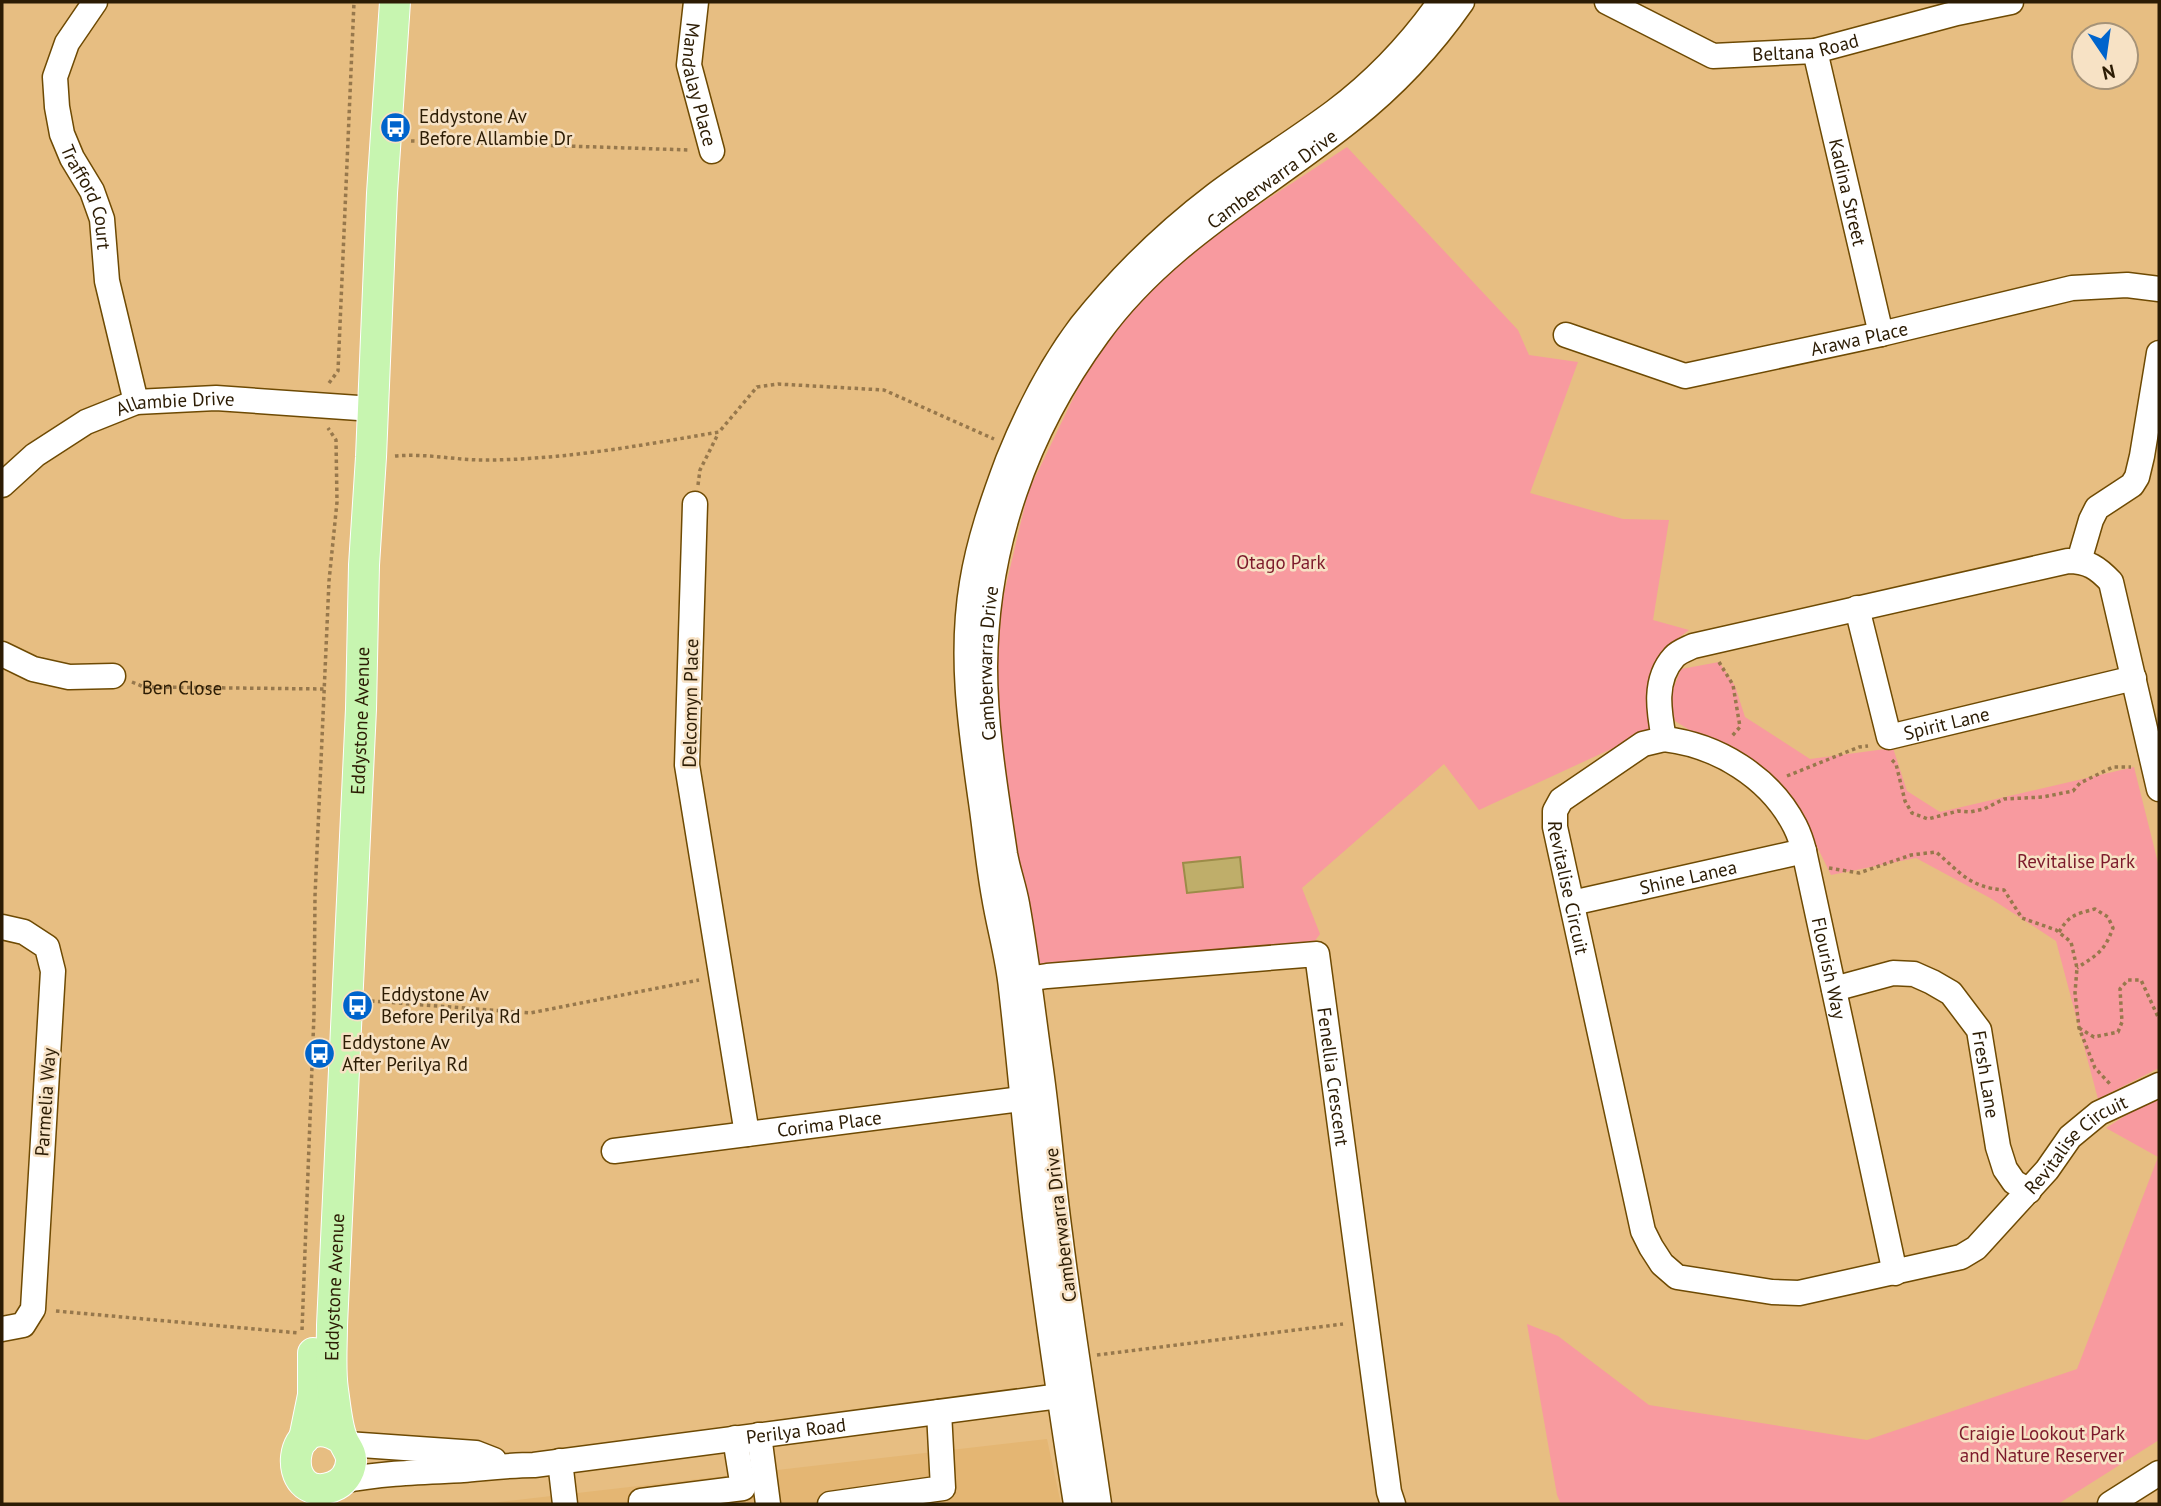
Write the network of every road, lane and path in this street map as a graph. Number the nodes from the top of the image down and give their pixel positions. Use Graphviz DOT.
graph roads {
  1 [pos="95,2"];
  2 [pos="354,2"];
  3 [pos="376,2"];
  4 [pos="395,2"];
  5 [pos="696,2"];
  6 [pos="1440,2"];
  7 [pos="1462,2"];
  8 [pos="1607,2"];
  9 [pos="2011,2"];
  10 [pos="1956,7"];
  11 [pos="1815,51"];
  12 [pos="402,140"];
  13 [pos="712,151"];
  14 [pos="2159,289"];
  15 [pos="1881,334"];
  16 [pos="1566,335"];
  17 [pos="2159,353"];
  18 [pos="136,402"];
  19 [pos="326,405"];
  20 [pos="365,408"];
  21 [pos="719,432"];
  22 [pos="1014,447"];
  23 [pos="387,457"];
  24 [pos="2,485"];
  25 [pos="695,504"];
  26 [pos="2079,561"];
  27 [pos="1857,608"];
  28 [pos="2,654"];
  29 [pos="1718,662"];
  30 [pos="113,676"];
  31 [pos="2134,678"];
  32 [pos="325,689"];
  33 [pos="1664,739"];
  34 [pos="1728,740"];
  35 [pos="1871,746"];
  36 [pos="1889,754"];
  37 [pos="2152,775"];
  38 [pos="1785,777"];
  39 [pos="1804,852"];
  40 [pos="1828,867"];
  41 [pos="1572,903"];
  42 [pos="2,927"];
  43 [pos="2059,932"];
  44 [pos="2077,968"];
  45 [pos="722,976"];
  46 [pos="1019,980"];
  47 [pos="1834,989"];
  48 [pos="364,1000"];
  49 [pos="2159,1019"];
  50 [pos="2079,1028"];
  51 [pos="2110,1084"];
  52 [pos="2159,1085"];
  53 [pos="1034,1097"];
  54 [pos="747,1134"];
  55 [pos="614,1151"];
  56 [pos="2029,1191"];
  57 [pos="1895,1273"];
  58 [pos="33,1309"];
  59 [pos="1366,1321"];
  60 [pos="2,1329"];
  61 [pos="301,1333"];
  62 [pos="302,1341"];
  63 [pos="1091,1356"];
  64 [pos="1071,1394"];
  65 [pos="939,1412"];
  66 [pos="747,1437"];
  67 [pos="304,1439"];
  68 [pos="344,1442"];
  69 [pos="560,1461"];
  70 [pos="507,1465"];
  71 [pos="2159,1473"];
  72 [pos="327,1492"];
  73 [pos="744,1496"];
  74 [pos="565,1504"];
  75 [pos="641,1504"];
  76 [pos="768,1504"];
  77 [pos="830,1504"];
  78 [pos="1076,1504"];
  79 [pos="1099,1504"];
  80 [pos="1393,1504"];
  81 [pos="2110,1504"];
  1 -- 18 [label="street, Trafford Court"];
  2 -- 19 [label="path"];
  3 -- 20 [label="main road, Eddystone Avenue"];
  4 -- 20 [label="main road, Eddystone Avenue"];
  5 -- 13 [label="street, Mandalay Place"];
  6 -- 22 [label="street, Camberwarra Drive"];
  7 -- 46 [label="street, Camberwarra Drive"];
  8 -- 11 [label="street, Beltana Road"];
  9 -- 10 [label="street, Beltana Road"];
  10 -- 11 [label="street, Beltana Road"];
  11 -- 15 [label="street, Kadina Street"];
  12 -- 13 [label="path, Mandalay Place"];
  14 -- 15 [label="street, Arawa Place"];
  15 -- 16 [label="street, Arawa Place"];
  17 -- 26 [label="street"];
  18 -- 19 [label="street, Allambie Drive"];
  18 -- 24 [label="street, Allambie Drive"];
  19 -- 20 [label="street, Allambie Drive"];
  19 -- 32 [label="path"];
  20 -- 67 [label="main road, Eddystone Avenue"];
  20 -- 68 [label="main road, Eddystone Avenue"];
  21 -- 22 [label="path"];
  21 -- 23 [label="path"];
  21 -- 25 [label="path"];
  22 -- 46 [label="street, Camberwarra Drive"];
  25 -- 45 [label="street, Delcomyn Place"];
  26 -- 27 [label="street"];
  26 -- 31 [label="street"];
  27 -- 31 [label="street, Spirit Lane"];
  27 -- 33 [label="street"];
  28 -- 30 [label="street, Ben Close"];
  29 -- 34 [label="path"];
  30 -- 32 [label="path, Ben Close"];
  31 -- 37 [label="street"];
  32 -- 61 [label="path"];
  33 -- 39 [label="street, Flourish Way"];
  33 -- 41 [label="street, Revitalise Circuit"];
  35 -- 38 [label="path"];
  36 -- 37 [label="path"];
  39 -- 41 [label="street, Shine Lanea"];
  39 -- 47 [label="street, Flourish Way"];
  40 -- 43 [label="path"];
  41 -- 57 [label="street, Revitalise Circuit"];
  42 -- 58 [label="street, Parmelia Way"];
  43 -- 44 [label="path"];
  43 -- 44 [label="path"];
  44 -- 50 [label="path"];
  45 -- 48 [label="path"];
  45 -- 54 [label="street, Delcomyn Place"];
  46 -- 53 [label="street, Camberwarra Drive"];
  46 -- 59 [label="street, Fenellia Crescent"];
  47 -- 56 [label="street, Fresh Lane"];
  47 -- 57 [label="street, Flourish Way"];
  49 -- 50 [label="path"];
  50 -- 51 [label="path"];
  52 -- 56 [label="street, Revitalise Circuit"];
  53 -- 54 [label="street, Corima Place"];
  53 -- 64 [label="street, Camberwarra Drive"];
  54 -- 55 [label="street, Corima Place"];
  56 -- 57 [label="street, Revitalise Circuit"];
  58 -- 60 [label="street"];
  58 -- 61 [label="path"];
  59 -- 63 [label="path"];
  59 -- 80 [label="street, Fenellia Crescent"];
  61 -- 62 [label="path"];
  64 -- 65 [label="street, Perilya Road"];
  64 -- 78 [label="street, Camberwarra Drive"];
  64 -- 79 [label="street, Camberwarra Drive"];
  65 -- 66 [label="street, Perilya Road"];
  65 -- 77 [label="street"];
  66 -- 69 [label="street, Perilya Road"];
  66 -- 73 [label="street"];
  66 -- 76 [label="street"];
  67 -- 68 [label="main road"];
  67 -- 72 [label="main road"];
  68 -- 70 [label="street, Perilya Road"];
  68 -- 72 [label="main road"];
  69 -- 70 [label="street, Perilya Road"];
  69 -- 74 [label="street"];
  70 -- 72 [label="street, Perilya Road"];
  71 -- 81 [label="street"];
  73 -- 75 [label="street"];
}
